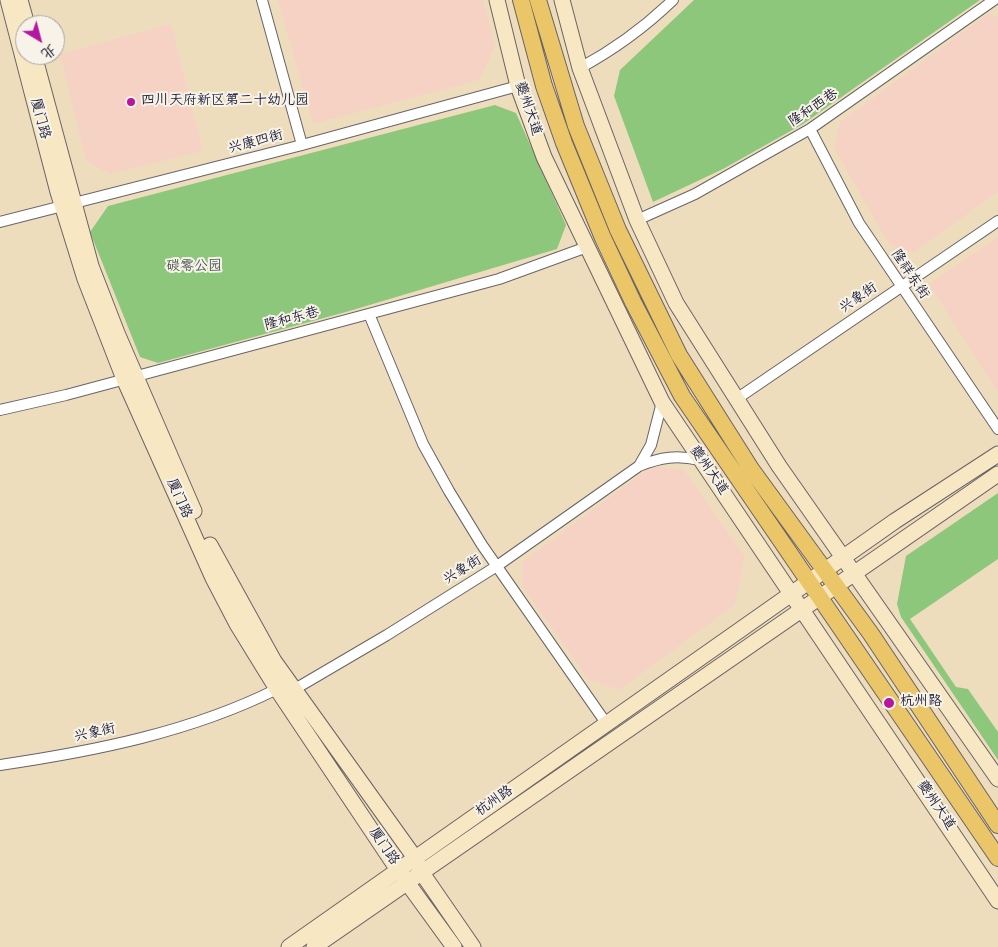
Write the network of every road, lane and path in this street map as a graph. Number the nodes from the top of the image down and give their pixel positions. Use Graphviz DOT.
graph roads {
  1 [pos="8,0"];
  2 [pos="20,0"];
  3 [pos="262,0"];
  4 [pos="497,0"];
  5 [pos="521,0"];
  6 [pos="538,0"];
  7 [pos="562,0"];
  8 [pos="673,0"];
  9 [pos="994,0"];
  10 [pos="24,15"];
  11 [pos="36,65"];
  12 [pos="580,68"];
  13 [pos="518,86"];
  14 [pos="810,129"];
  15 [pos="302,145"];
  16 [pos="68,206"];
  17 [pos="636,220"];
  18 [pos="998,221"];
  19 [pos="0,222"];
  20 [pos="587,247"];
  21 [pos="900,287"];
  22 [pos="369,314"];
  23 [pos="130,377"];
  24 [pos="736,400"];
  25 [pos="662,402"];
  26 [pos="0,410"];
  27 [pos="998,429"];
  28 [pos="998,454"];
  29 [pos="700,460"];
  30 [pos="639,466"];
  31 [pos="998,474"];
  32 [pos="844,557"];
  33 [pos="497,566"];
  34 [pos="824,570"];
  35 [pos="855,573"];
  36 [pos="810,580"];
  37 [pos="836,586"];
  38 [pos="791,593"];
  39 [pos="821,596"];
  40 [pos="802,609"];
  41 [pos="278,689"];
  42 [pos="295,689"];
  43 [pos="606,723"];
  44 [pos="0,765"];
  45 [pos="998,779"];
  46 [pos="998,825"];
  47 [pos="415,858"];
  48 [pos="998,858"];
  49 [pos="422,872"];
  50 [pos="403,876"];
  51 [pos="998,901"];
  52 [pos="289,947"];
  53 [pos="314,947"];
  54 [pos="454,947"];
  55 [pos="473,947"];
  1 -- 16 [label="main road, 厦门路"];
  2 -- 10 [label="main road"];
  3 -- 15 [label="street"];
  4 -- 13 [label="main road, 夔州大道"];
  5 -- 36 [label="main road, 夔州大道"];
  6 -- 34 [label="main road"];
  7 -- 12 [label="main road"];
  8 -- 12 [label="street"];
  9 -- 14 [label="street, 隆和西巷"];
  11 -- 16 [label="main road, 厦门路"];
  12 -- 17 [label="main road"];
  13 -- 15 [label="street, 兴康四街"];
  13 -- 20 [label="main road, 夔州大道"];
  14 -- 17 [label="street, 隆和西巷"];
  14 -- 21 [label="street, 隆祥东街"];
  15 -- 16 [label="street, 兴康四街"];
  16 -- 19 [label="street, 兴康四街"];
  16 -- 23 [label="main road, 厦门路"];
  17 -- 24 [label="main road"];
  18 -- 21 [label="street, 兴象街"];
  20 -- 22 [label="street, 隆和东巷"];
  20 -- 25 [label="main road, 夔州大道"];
  21 -- 24 [label="street, 兴象街"];
  21 -- 27 [label="street, 隆祥东街"];
  22 -- 23 [label="street, 隆和东巷"];
  22 -- 33 [label="street"];
  23 -- 26 [label="street, 隆和东巷"];
  23 -- 41 [label="main road, 厦门路"];
  23 -- 42 [label="main road, 厦门路"];
  24 -- 32 [label="main road"];
  25 -- 29 [label="main road, 夔州大道"];
  25 -- 30 [label="street, 兴象街"];
  28 -- 32 [label="main road, 杭州路"];
  29 -- 30 [label="street, 兴象街"];
  29 -- 38 [label="main road, 夔州大道"];
  30 -- 33 [label="street, 兴象街"];
  31 -- 35 [label="main road, 杭州路"];
  32 -- 34 [label="main road, 杭州路"];
  32 -- 35 [label="main road"];
  33 -- 42 [label="street, 兴象街"];
  33 -- 43 [label="street"];
  34 -- 36 [label="main road, 杭州路"];
  34 -- 37 [label="main road"];
  35 -- 37 [label="main road, 杭州路"];
  35 -- 45 [label="main road"];
  36 -- 38 [label="main road, 杭州路"];
  36 -- 39 [label="main road, 夔州大道"];
  37 -- 39 [label="main road, 杭州路"];
  37 -- 46 [label="main road"];
  38 -- 40 [label="main road, 夔州大道"];
  38 -- 43 [label="main road, 杭州路"];
  39 -- 40 [label="main road, 杭州路"];
  39 -- 48 [label="main road, 夔州大道"];
  40 -- 49 [label="main road, 杭州路"];
  40 -- 51 [label="main road, 夔州大道"];
  41 -- 44 [label="street, 兴象街"];
  41 -- 50 [label="main road, 厦门路"];
  42 -- 47 [label="main road, 厦门路"];
  43 -- 47 [label="main road, 杭州路"];
  47 -- 49 [label="main road, 厦门路"];
  47 -- 50 [label="main road, 杭州路"];
  49 -- 50 [label="main road, 杭州路"];
  49 -- 55 [label="main road, 厦门路"];
  50 -- 52 [label="main road, 杭州路"];
  50 -- 53 [label="main road, 杭州路"];
  50 -- 54 [label="main road, 厦门路"];
}
